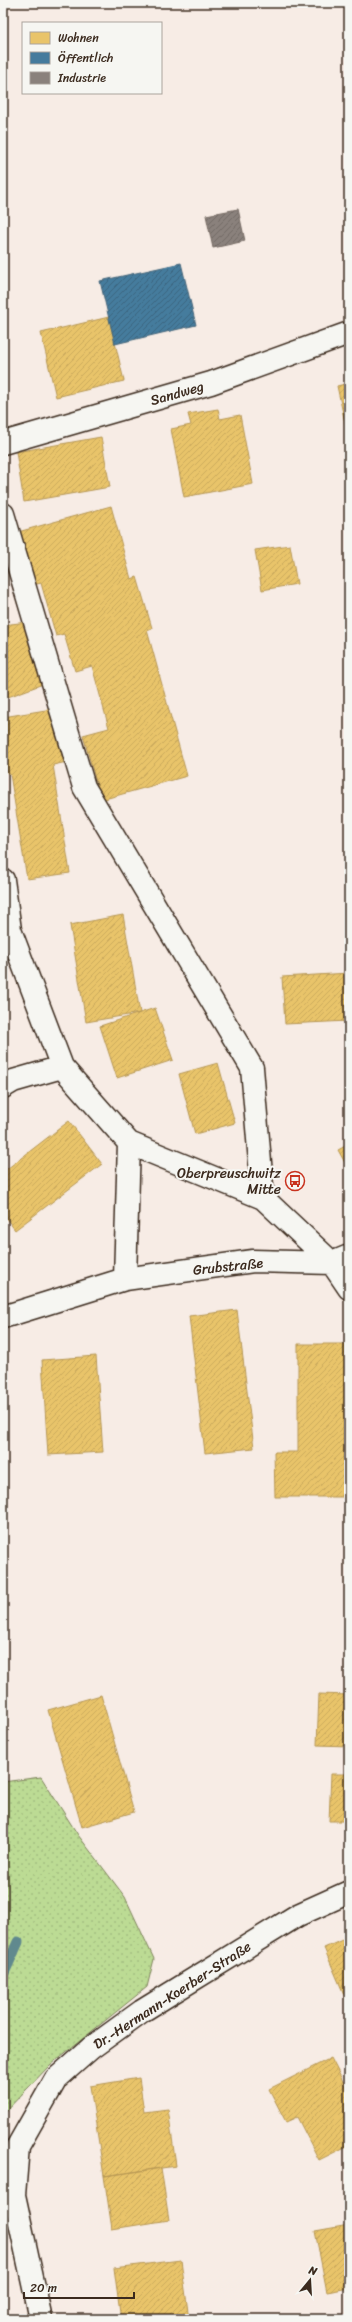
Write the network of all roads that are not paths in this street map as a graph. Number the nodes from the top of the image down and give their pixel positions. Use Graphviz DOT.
graph roads {
  1 [pos="349,333"];
  2 [pos="3,443"];
  3 [pos="3,514"];
  4 [pos="3,880"];
  5 [pos="62,1067"];
  6 [pos="3,1087"];
  7 [pos="129,1143"];
  8 [pos="263,1198"];
  9 [pos="340,1259"];
  10 [pos="125,1279"];
  11 [pos="349,1288"];
  12 [pos="3,1317"];
  13 [pos="349,1892"];
  14 [pos="41,2319"];
  1 -- 2 [label="street, Sandweg"];
  3 -- 8 [label="street"];
  4 -- 5 [label="street"];
  5 -- 6 [label="street"];
  5 -- 7 [label="street"];
  7 -- 8 [label="street"];
  7 -- 10 [label="street"];
  8 -- 9 [label="street"];
  9 -- 10 [label="street, Grubstraße"];
  9 -- 11 [label="street"];
  10 -- 12 [label="street, Grubstraße"];
  13 -- 14 [label="street, Dr.-Hermann-Koerber-Straße"];
}
